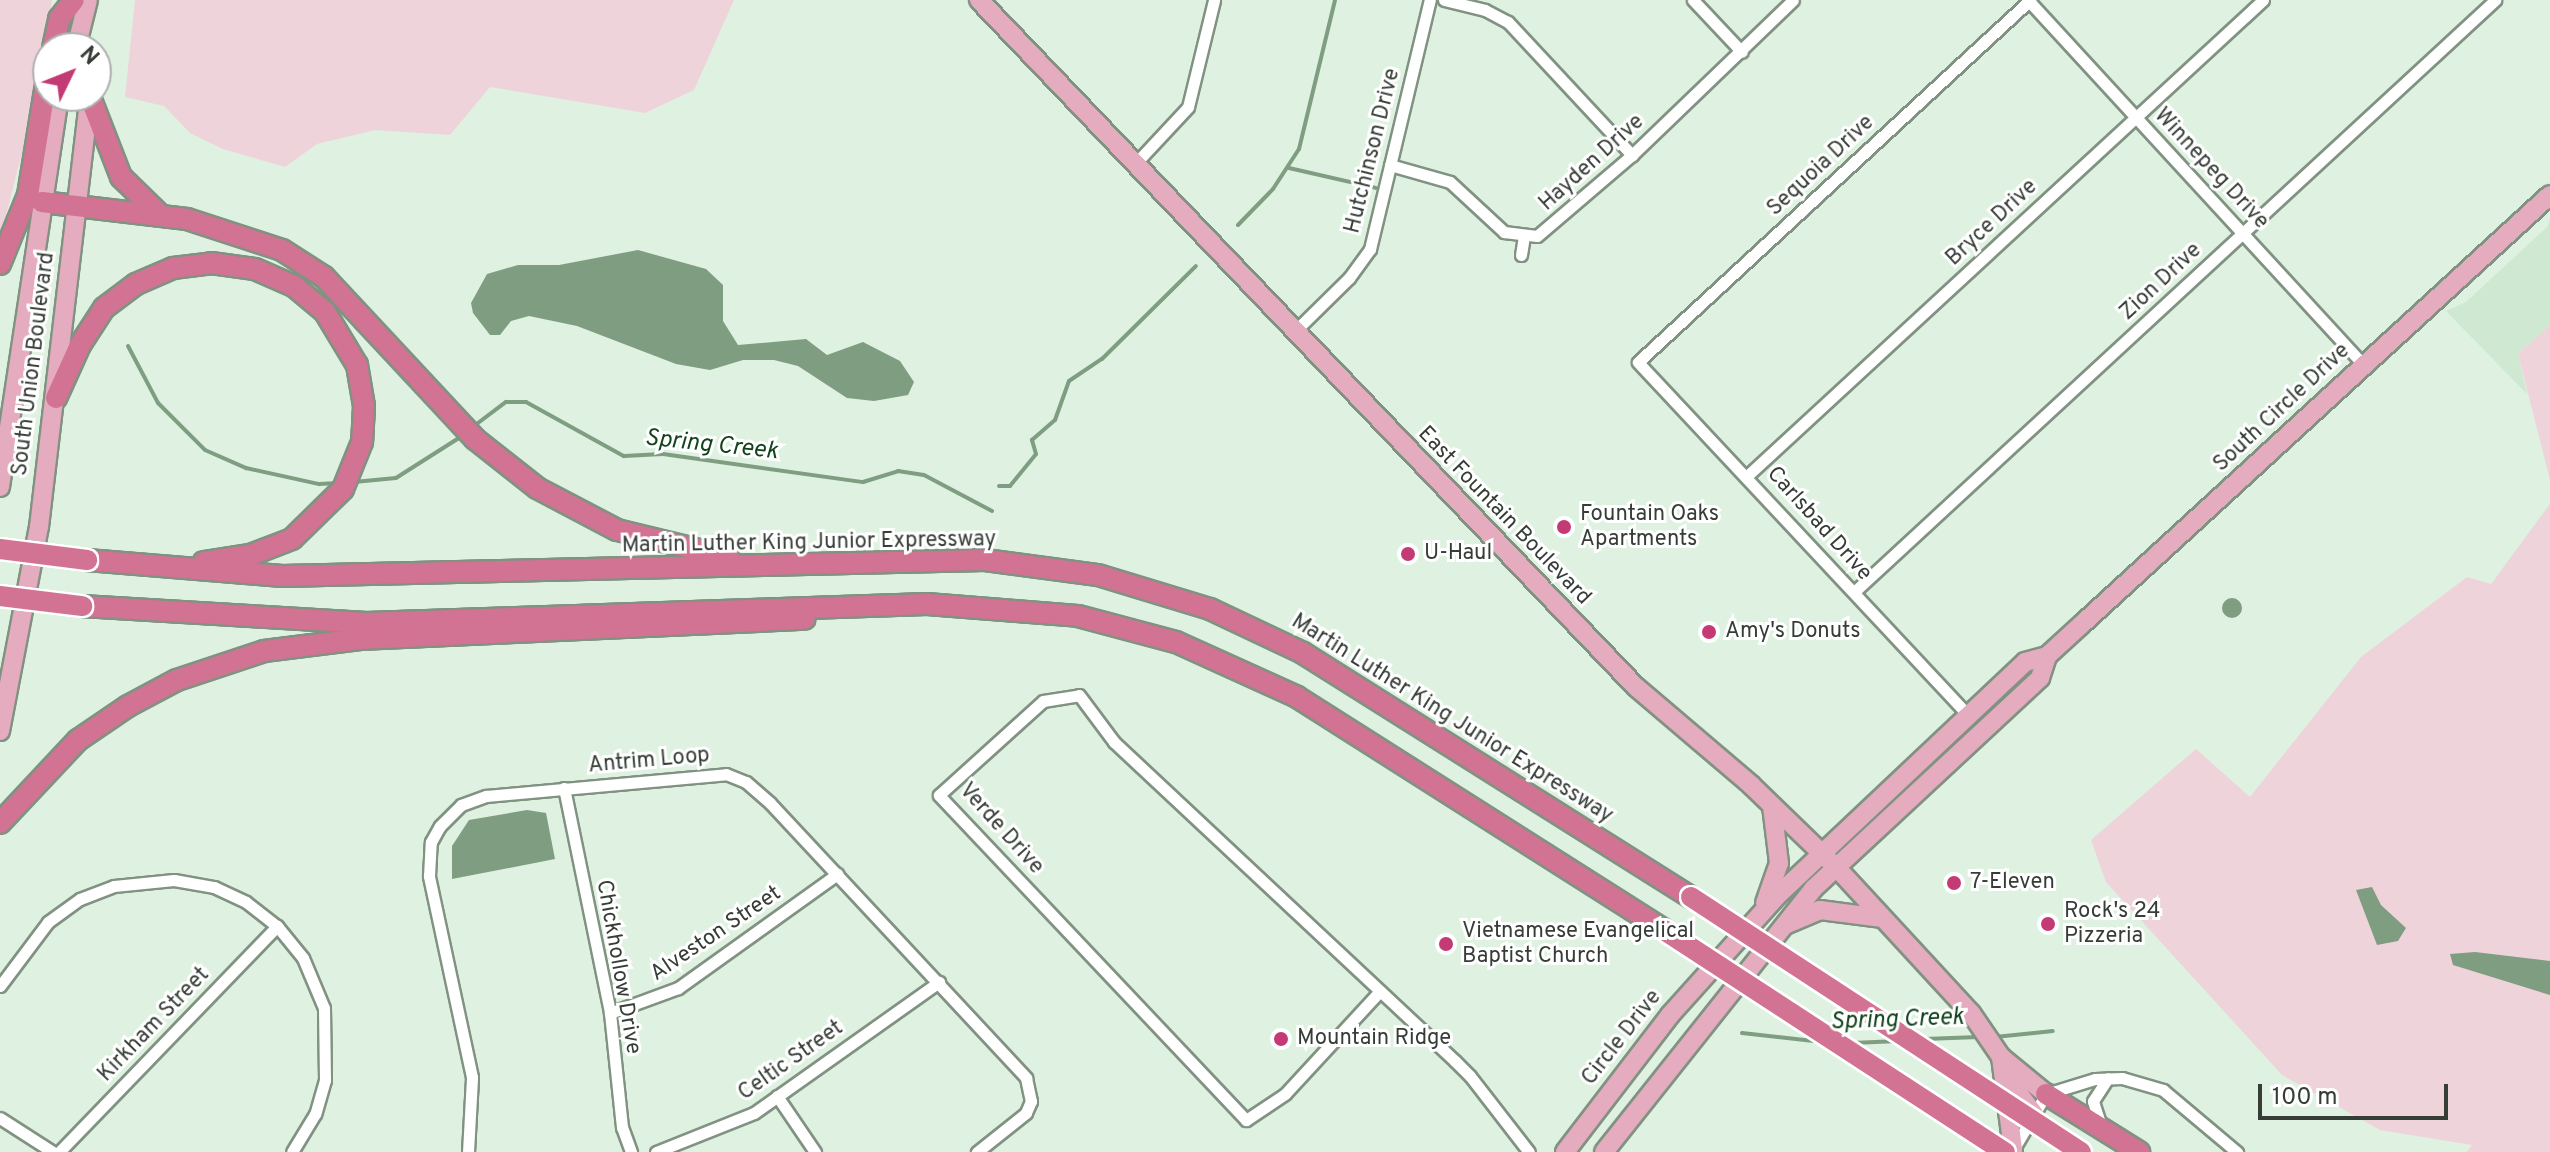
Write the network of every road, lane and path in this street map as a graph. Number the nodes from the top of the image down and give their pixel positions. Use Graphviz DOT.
graph roads {
  1 [pos="74,0"];
  2 [pos="88,0"];
  3 [pos="979,0"];
  4 [pos="1214,0"];
  5 [pos="1430,0"];
  6 [pos="1444,0"];
  7 [pos="1693,0"];
  8 [pos="1793,0"];
  9 [pos="2263,0"];
  10 [pos="2495,0"];
  11 [pos="2029,1"];
  12 [pos="56,32"];
  13 [pos="83,32"];
  14 [pos="1742,52"];
  15 [pos="41,112"];
  16 [pos="56,112"];
  17 [pos="88,112"];
  18 [pos="96,112"];
  19 [pos="2136,118"];
  20 [pos="1632,155"];
  21 [pos="1134,165"];
  22 [pos="1390,165"];
  23 [pos="2550,195"];
  24 [pos="42,202"];
  25 [pos="78,206"];
  26 [pos="159,214"];
  27 [pos="2244,233"];
  28 [pos="1524,237"];
  29 [pos="1521,255"];
  30 [pos="0,264"];
  31 [pos="1294,332"];
  32 [pos="1638,362"];
  33 [pos="2364,366"];
  34 [pos="56,398"];
  35 [pos="1747,476"];
  36 [pos="0,487"];
  37 [pos="0,549"];
  38 [pos="769,564"];
  39 [pos="154,567"];
  40 [pos="1854,592"];
  41 [pos="0,596"];
  42 [pos="927,604"];
  43 [pos="2047,656"];
  44 [pos="1968,715"];
  45 [pos="0,731"];
  46 [pos="564,788"];
  47 [pos="1772,806"];
  48 [pos="0,823"];
  49 [pos="1820,853"];
  50 [pos="1837,868"];
  51 [pos="837,874"];
  52 [pos="1761,912"];
  53 [pos="1882,918"];
  54 [pos="277,926"];
  55 [pos="1779,928"];
  56 [pos="939,982"];
  57 [pos="0,986"];
  58 [pos="1380,991"];
  59 [pos="610,1013"];
  60 [pos="2002,1065"];
  61 [pos="2108,1078"];
  62 [pos="2046,1094"];
  63 [pos="777,1096"];
  64 [pos="2034,1114"];
  65 [pos="0,1118"];
  66 [pos="2102,1128"];
  67 [pos="2010,1151"];
  68 [pos="56,1152"];
  69 [pos="292,1152"];
  70 [pos="468,1152"];
  71 [pos="631,1152"];
  72 [pos="656,1152"];
  73 [pos="815,1152"];
  74 [pos="977,1152"];
  75 [pos="1529,1152"];
  76 [pos="1565,1152"];
  77 [pos="1604,1152"];
  78 [pos="2081,1152"];
  79 [pos="2139,1152"];
  80 [pos="2237,1152"];
  1 -- 12 [label="highway"];
  2 -- 13 [label="main road"];
  3 -- 21 [label="main road, East Fountain Boulevard"];
  4 -- 21 [label="street"];
  5 -- 22 [label="street, Hutchinson Drive"];
  6 -- 20 [label="street"];
  7 -- 14 [label="street"];
  8 -- 14 [label="street, Hayden Drive"];
  9 -- 19 [label="street, Bryce Drive"];
  10 -- 27 [label="street, Zion Drive"];
  11 -- 19 [label="street, Winnepeg Drive"];
  11 -- 32 [label="street, Sequoia Drive"];
  14 -- 20 [label="street, Hayden Drive"];
  15 -- 30 [label="highway"];
  16 -- 24 [label="main road, South Union Boulevard"];
  17 -- 25 [label="main road, South Union Boulevard"];
  18 -- 26 [label="highway"];
  19 -- 27 [label="street, Winnepeg Drive"];
  19 -- 35 [label="street, Bryce Drive"];
  20 -- 28 [label="street, Hayden Drive"];
  21 -- 31 [label="main road, East Fountain Boulevard"];
  22 -- 28 [label="street"];
  22 -- 31 [label="street, Hutchinson Drive"];
  23 -- 33 [label="main road, South Circle Drive"];
  24 -- 25 [label="highway"];
  24 -- 36 [label="main road, South Union Boulevard"];
  25 -- 26 [label="highway"];
  25 -- 34 [label="main road, South Union Boulevard"];
  26 -- 38 [label="highway"];
  27 -- 33 [label="street, Winnepeg Drive"];
  27 -- 40 [label="street, Zion Drive"];
  28 -- 29 [label="street"];
  31 -- 47 [label="main road, East Fountain Boulevard"];
  32 -- 35 [label="street, Carlsbad Drive"];
  33 -- 43 [label="main road, South Circle Drive"];
  34 -- 39 [label="highway"];
  34 -- 45 [label="main road, South Union Boulevard"];
  35 -- 40 [label="street, Carlsbad Drive"];
  37 -- 39 [label="highway, Martin Luther King Junior Expressway, bridge"];
  38 -- 39 [label="highway, Martin Luther King Junior Expressway"];
  38 -- 78 [label="highway, Martin Luther King Junior Expressway, bridge"];
  40 -- 44 [label="street, Carlsbad Drive"];
  41 -- 42 [label="highway, bridge"];
  42 -- 48 [label="highway"];
  42 -- 67 [label="highway, bridge"];
  43 -- 44 [label="main road, South Circle Drive"];
  43 -- 50 [label="main road, South Circle Drive"];
  44 -- 49 [label="main road, South Circle Drive"];
  46 -- 51 [label="street, Antrim Loop"];
  46 -- 59 [label="street, Chickhollow Drive"];
  46 -- 70 [label="street, Antrim Loop"];
  47 -- 49 [label="main road, East Fountain Boulevard"];
  47 -- 52 [label="main road"];
  49 -- 50 [label="main road, East Fountain Boulevard"];
  49 -- 52 [label="main road, Circle Drive"];
  50 -- 53 [label="main road, East Fountain Boulevard"];
  50 -- 55 [label="main road"];
  51 -- 56 [label="street, Antrim Loop"];
  51 -- 59 [label="street, Alveston Street"];
  52 -- 76 [label="main road, Circle Drive"];
  53 -- 55 [label="main road"];
  53 -- 60 [label="main road, East Fountain Boulevard"];
  54 -- 57 [label="street"];
  54 -- 68 [label="street, Kirkham Street"];
  54 -- 69 [label="street"];
  55 -- 77 [label="main road"];
  56 -- 63 [label="street, Celtic Street"];
  56 -- 74 [label="street, Antrim Loop"];
  58 -- 58 [label="street, Verde Drive"];
  58 -- 75 [label="street, Verde Drive"];
  59 -- 71 [label="street, Chickhollow Drive"];
  60 -- 62 [label="main road, East Fountain Boulevard"];
  60 -- 64 [label="main road"];
  60 -- 67 [label="main road, East Fountain Boulevard"];
  61 -- 62 [label="street"];
  61 -- 66 [label="street"];
  61 -- 80 [label="street"];
  62 -- 64 [label="street"];
  62 -- 66 [label="highway"];
  63 -- 72 [label="street, Celtic Street"];
  63 -- 73 [label="street"];
  64 -- 67 [label="street"];
  65 -- 68 [label="street"];
  66 -- 79 [label="highway"];
}
